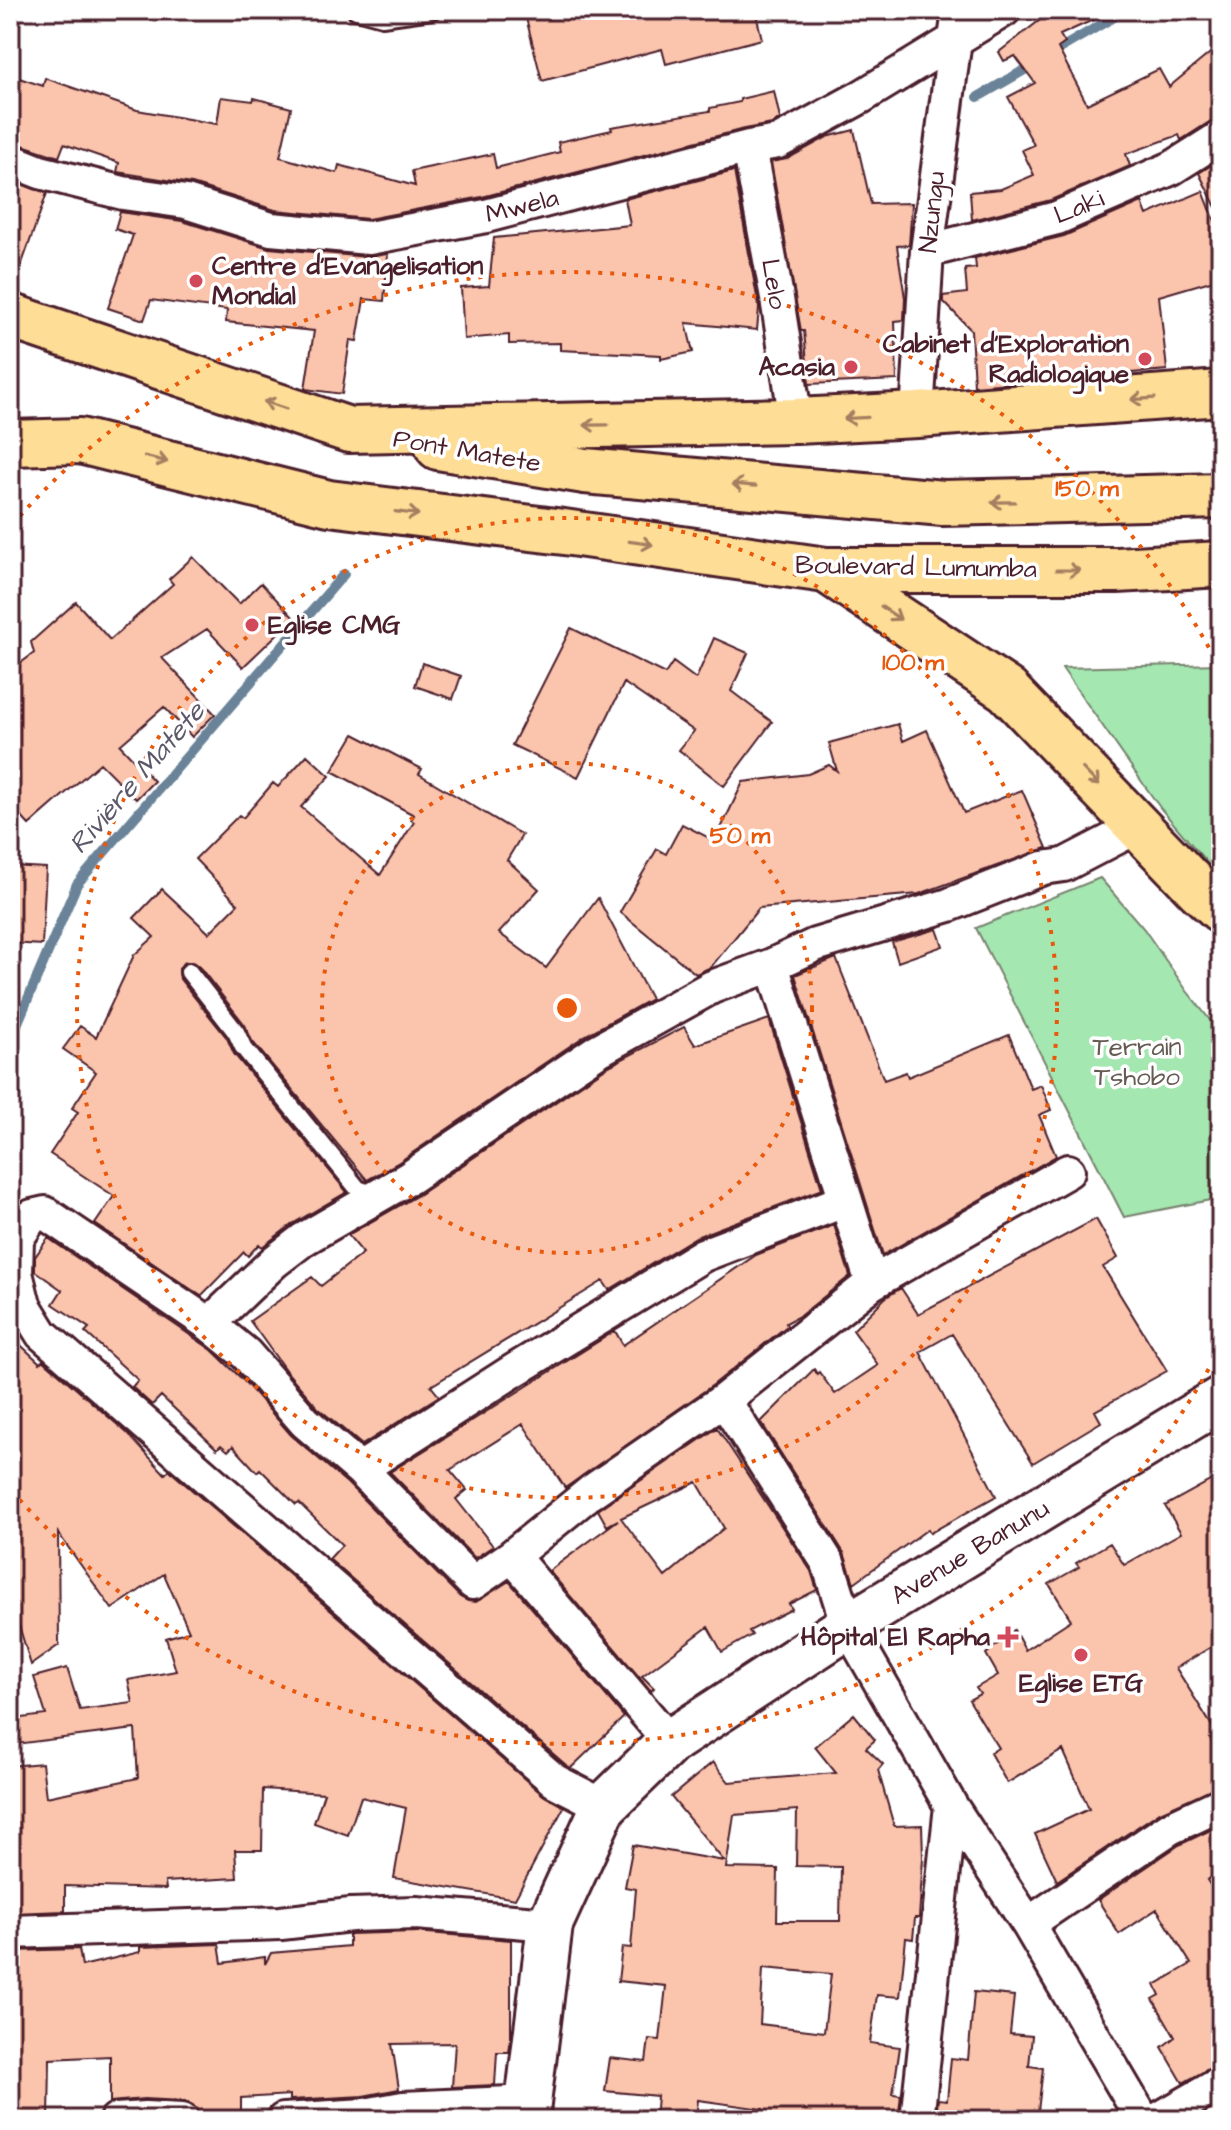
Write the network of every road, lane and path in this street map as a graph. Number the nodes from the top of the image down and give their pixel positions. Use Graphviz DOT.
graph roads {
  1 [pos="356,10"];
  2 [pos="432,10"];
  3 [pos="1004,10"];
  4 [pos="957,25"];
  5 [pos="1221,137"];
  6 [pos="749,147"];
  7 [pos="10,160"];
  8 [pos="927,251"];
  9 [pos="10,316"];
  10 [pos="1221,393"];
  11 [pos="917,415"];
  12 [pos="796,421"];
  13 [pos="349,430"];
  14 [pos="10,443"];
  15 [pos="1221,496"];
  16 [pos="1221,564"];
  17 [pos="826,570"];
  18 [pos="1139,826"];
  19 [pos="1221,910"];
  20 [pos="772,965"];
  21 [pos="189,972"];
  22 [pos="1068,1171"];
  23 [pos="379,1196"];
  24 [pos="846,1200"];
  25 [pos="872,1283"];
  26 [pos="209,1324"];
  27 [pos="724,1400"];
  28 [pos="1219,1405"];
  29 [pos="360,1469"];
  30 [pos="512,1556"];
  31 [pos="848,1626"];
  32 [pos="670,1742"];
  33 [pos="1221,1804"];
  34 [pos="604,1806"];
  35 [pos="951,1806"];
  36 [pos="550,1924"];
  37 [pos="1028,1924"];
  38 [pos="10,1932"];
  39 [pos="1221,2083"];
  40 [pos="527,2111"];
  41 [pos="116,2120"];
  42 [pos="182,2120"];
  43 [pos="283,2120"];
  44 [pos="917,2120"];
  45 [pos="1143,2120"];
  46 [pos="1157,2120"];
  1 -- 2 [label="lane"];
  3 -- 4 [label="street, Mwela"];
  4 -- 6 [label="street, Mwela"];
  4 -- 8 [label="street, Nzungu"];
  5 -- 8 [label="street, Laki"];
  6 -- 7 [label="street, Mwela"];
  6 -- 12 [label="street, Lelo"];
  8 -- 11 [label="street, Nzungu"];
  13 -- 9 [label="highway, one-way"];
  10 -- 11 [label="highway, one-way"];
  11 -- 12 [label="highway, one-way"];
  12 -- 13 [label="highway, one-way"];
  15 -- 13 [label="highway, Pont Matete, one-way"];
  14 -- 17 [label="highway, Boulevard Lumumba, one-way"];
  17 -- 16 [label="highway, Boulevard Lumumba, one-way"];
  17 -- 18 [label="highway, one-way"];
  18 -- 19 [label="highway"];
  18 -- 20 [label="street"];
  20 -- 23 [label="street"];
  20 -- 24 [label="street"];
  21 -- 23 [label="lane"];
  22 -- 25 [label="street"];
  23 -- 26 [label="street"];
  24 -- 25 [label="street"];
  24 -- 29 [label="street"];
  25 -- 27 [label="street"];
  26 -- 29 [label="street"];
  26 -- 34 [label="street"];
  27 -- 30 [label="street"];
  27 -- 31 [label="street"];
  28 -- 31 [label="street, Avenue Banunu"];
  29 -- 30 [label="street"];
  30 -- 32 [label="street"];
  31 -- 32 [label="street, Avenue Banunu"];
  31 -- 35 [label="street"];
  32 -- 34 [label="street, Avenue Banunu"];
  33 -- 37 [label="street"];
  34 -- 36 [label="street, Avenue Banunu"];
  35 -- 37 [label="street"];
  35 -- 44 [label="street"];
  36 -- 38 [label="street"];
  36 -- 40 [label="street, Avenue Banunu"];
  37 -- 45 [label="street"];
  39 -- 46 [label="street"];
  40 -- 43 [label="street"];
  41 -- 42 [label="street"];
}
